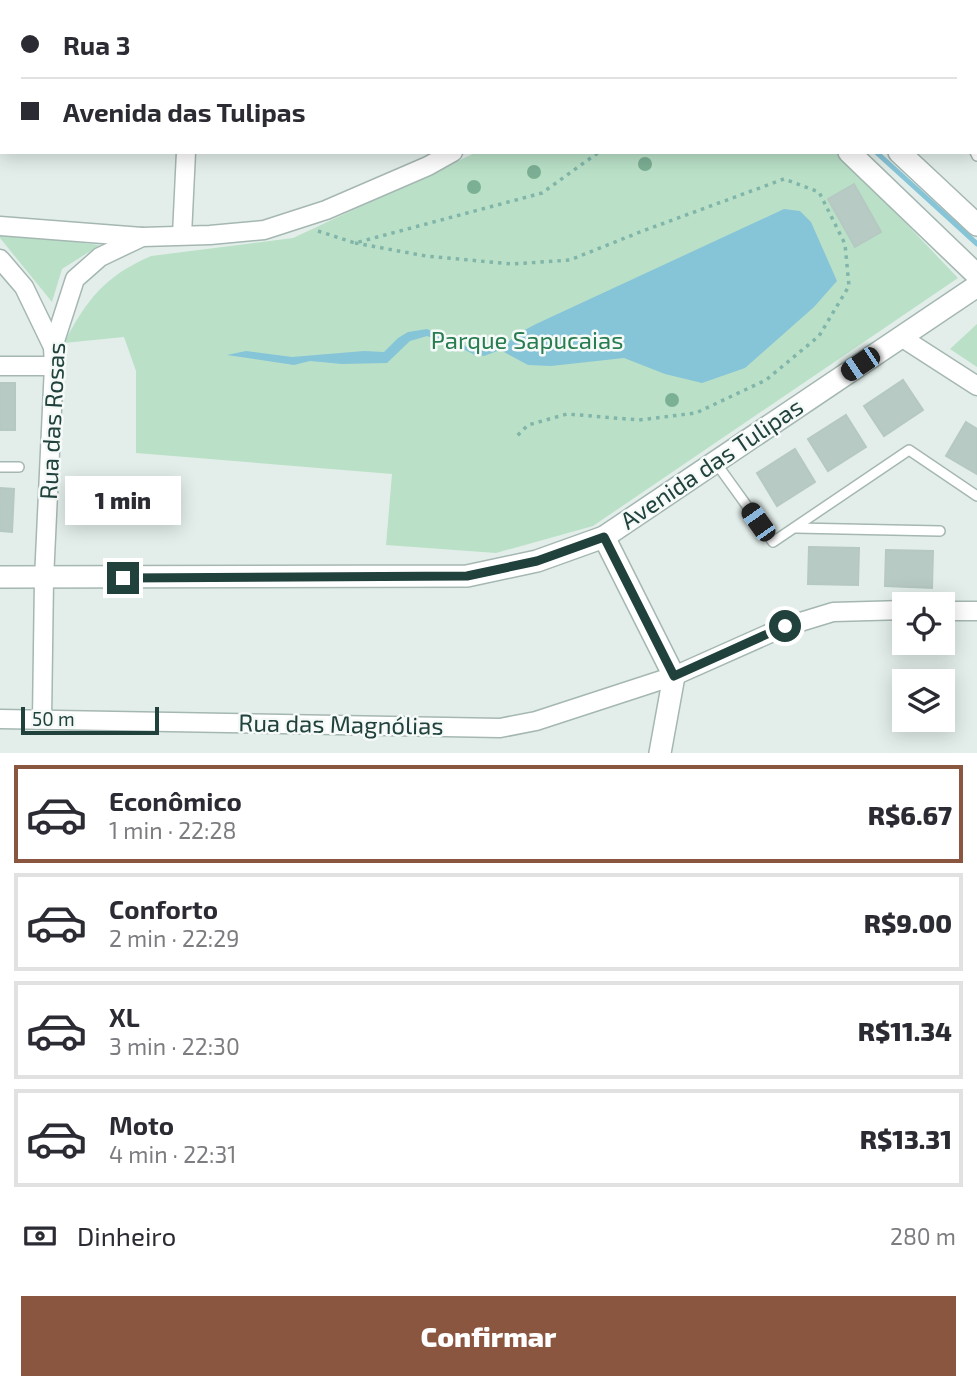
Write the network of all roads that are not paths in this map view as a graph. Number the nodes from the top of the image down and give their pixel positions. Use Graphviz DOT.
graph roads {
  1 [pos="186,154"];
  2 [pos="449,154"];
  3 [pos="851,154"];
  4 [pos="901,154"];
  5 [pos="977,225"];
  6 [pos="0,226"];
  7 [pos="182,235"];
  8 [pos="142,237"];
  9 [pos="0,259"];
  10 [pos="977,275"];
  11 [pos="977,286"];
  12 [pos="901,337"];
  13 [pos="53,347"];
  14 [pos="0,366"];
  15 [pos="54,366"];
  16 [pos="977,386"];
  17 [pos="715,462"];
  18 [pos="0,467"];
  19 [pos="19,467"];
  20 [pos="977,496"];
  21 [pos="794,528"];
  22 [pos="940,531"];
  23 [pos="604,537"];
  24 [pos="0,577"];
  25 [pos="44,579"];
  26 [pos="892,610"];
  27 [pos="955,611"];
  28 [pos="977,611"];
  29 [pos="674,676"];
  30 [pos="0,719"];
  31 [pos="42,719"];
  32 [pos="660,753"];
  1 -- 7 [label="street"];
  2 -- 7 [label="street, Rua das Rosas"];
  3 -- 10 [label="street"];
  4 -- 5 [label="street"];
  6 -- 8 [label="street"];
  7 -- 8 [label="street, Rua das Rosas"];
  8 -- 13 [label="street, Rua das Rosas"];
  9 -- 13 [label="street"];
  11 -- 12 [label="street, Avenida das Tulipas"];
  12 -- 16 [label="street"];
  12 -- 17 [label="street, Avenida das Tulipas"];
  13 -- 15 [label="street, Rua das Rosas"];
  14 -- 15 [label="street"];
  15 -- 25 [label="street, Rua das Rosas"];
  17 -- 21 [label="lane"];
  17 -- 23 [label="street, Avenida das Tulipas"];
  18 -- 19 [label="lane"];
  20 -- 21 [label="lane"];
  21 -- 22 [label="lane"];
  23 -- 25 [label="street, Avenida das Tulipas"];
  23 -- 29 [label="street"];
  24 -- 25 [label="street, Avenida das Tulipas"];
  25 -- 31 [label="street, Rua das Rosas"];
  26 -- 29 [label="street, Rua das Magnólias"];
  27 -- 28 [label="street"];
  29 -- 31 [label="street, Rua das Magnólias"];
  29 -- 32 [label="street"];
  30 -- 31 [label="street, Rua das Magnólias"];
}
